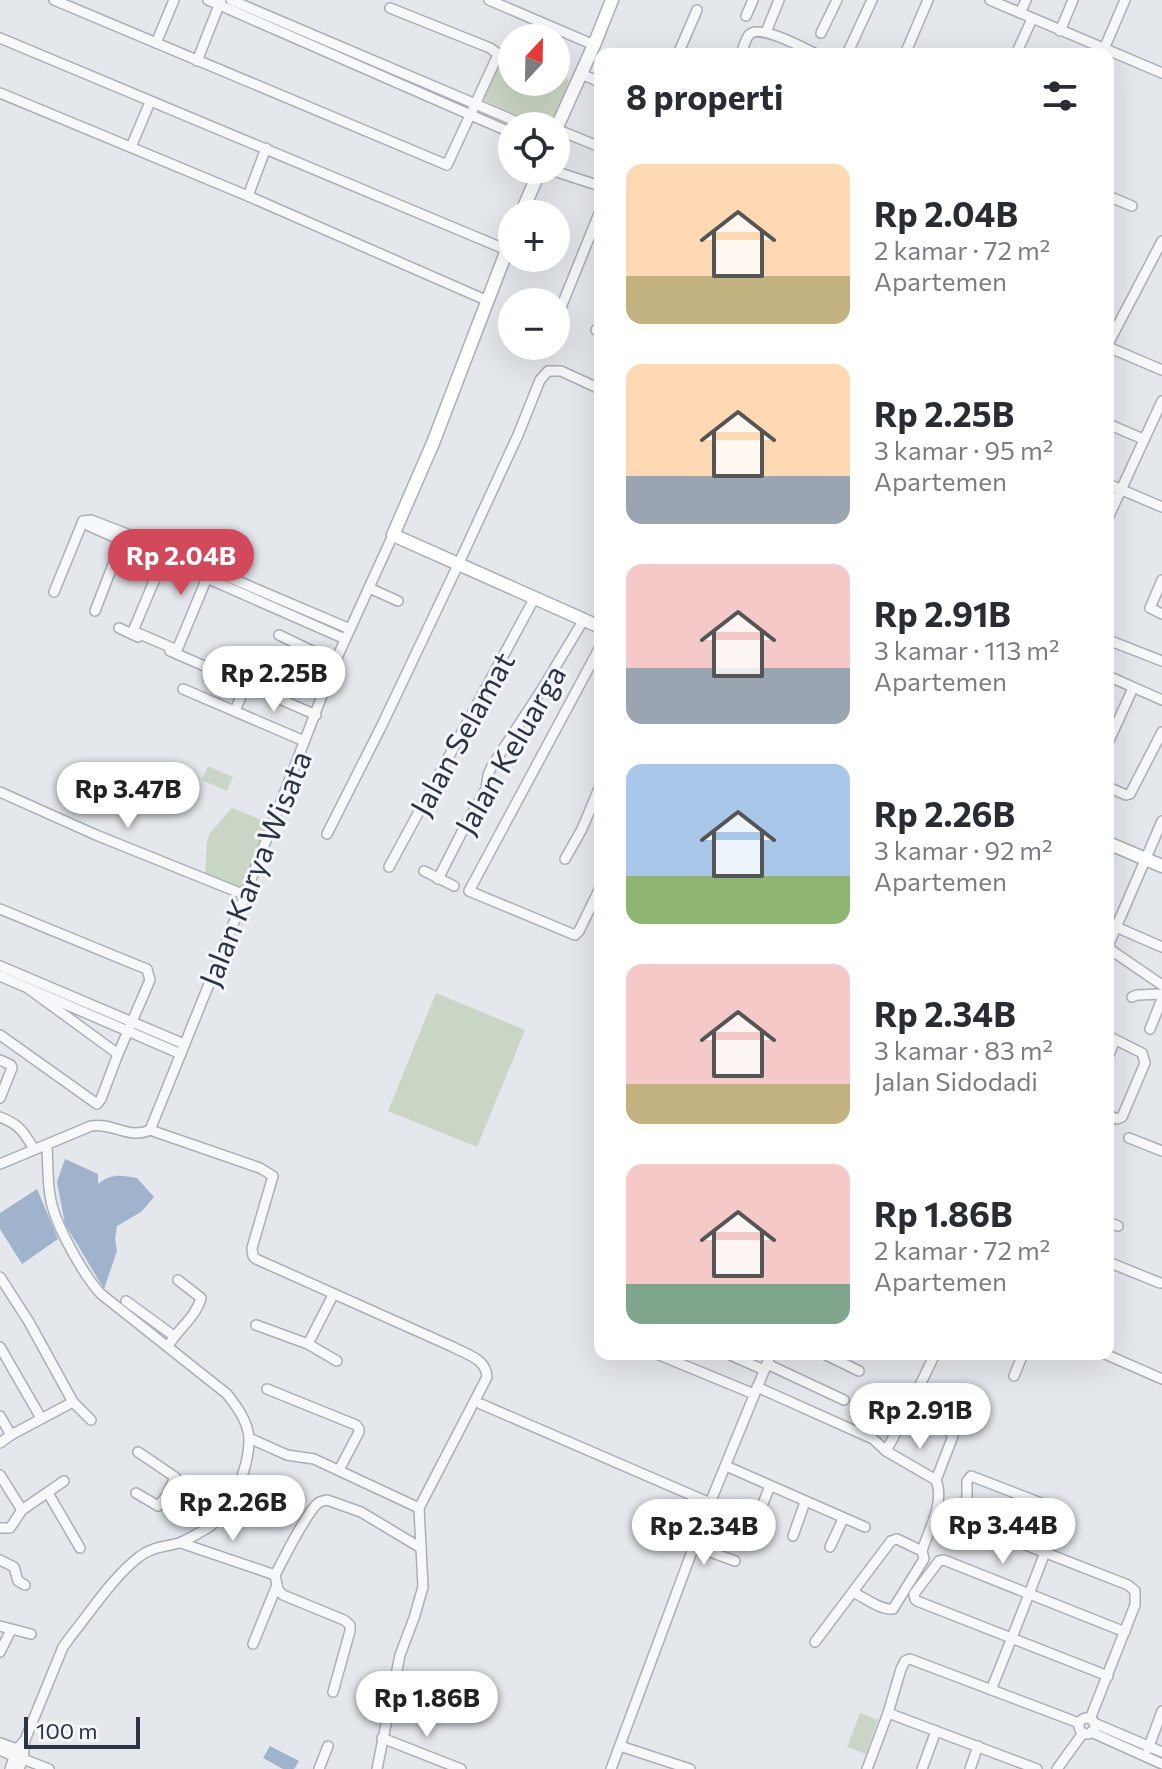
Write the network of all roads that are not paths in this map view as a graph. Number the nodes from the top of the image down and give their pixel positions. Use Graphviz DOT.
graph roads {
  1 [pos="54,0"];
  2 [pos="174,0"];
  3 [pos="208,0"];
  4 [pos="231,0"];
  5 [pos="489,0"];
  6 [pos="612,0"];
  7 [pos="753,0"];
  8 [pos="779,0"];
  9 [pos="837,0"];
  10 [pos="872,0"];
  11 [pos="928,0"];
  12 [pos="990,0"];
  13 [pos="1026,0"];
  14 [pos="1073,0"];
  15 [pos="1125,0"];
  16 [pos="220,2"];
  17 [pos="390,8"];
  18 [pos="697,10"];
  19 [pos="1020,13"];
  20 [pos="746,16"];
  21 [pos="1032,19"];
  22 [pos="1060,31"];
  23 [pos="766,32"];
  24 [pos="821,33"];
  25 [pos="1,40"];
  26 [pos="156,43"];
  27 [pos="594,45"];
  28 [pos="681,48"];
  29 [pos="744,48"];
  30 [pos="794,48"];
  31 [pos="850,48"];
  32 [pos="908,48"];
  33 [pos="1019,48"];
  34 [pos="1094,48"];
  35 [pos="1099,48"];
  36 [pos="1114,56"];
  37 [pos="197,61"];
  38 [pos="1162,73"];
  39 [pos="581,74"];
  40 [pos="594,79"];
  41 [pos="0,93"];
  42 [pos="150,102"];
  43 [pos="475,103"];
  44 [pos="564,112"];
  45 [pos="498,113"];
  46 [pos="469,115"];
  47 [pos="498,127"];
  48 [pos="570,135"];
  49 [pos="594,145"];
  50 [pos="131,147"];
  51 [pos="266,148"];
  52 [pos="570,177"];
  53 [pos="594,184"];
  54 [pos="248,196"];
  55 [pos="1114,198"];
  56 [pos="1132,206"];
  57 [pos="594,226"];
  58 [pos="1162,241"];
  59 [pos="498,246"];
  60 [pos="499,272"];
  61 [pos="569,288"];
  62 [pos="488,301"];
  63 [pos="1114,334"];
  64 [pos="1114,349"];
  65 [pos="1162,370"];
  66 [pos="594,386"];
  67 [pos="1162,401"];
  68 [pos="1114,427"];
  69 [pos="1143,439"];
  70 [pos="1114,487"];
  71 [pos="1121,491"];
  72 [pos="1114,506"];
  73 [pos="1162,507"];
  74 [pos="393,535"];
  75 [pos="124,537"];
  76 [pos="165,555"];
  77 [pos="458,565"];
  78 [pos="208,574"];
  79 [pos="1162,580"];
  80 [pos="369,588"];
  81 [pos="54,592"];
  82 [pos="534,599"];
  83 [pos="398,601"];
  84 [pos="95,611"];
  85 [pos="1162,614"];
  86 [pos="583,621"];
  87 [pos="594,625"];
  88 [pos="119,628"];
  89 [pos="348,634"];
  90 [pos="279,635"];
  91 [pos="1114,642"];
  92 [pos="594,658"];
  93 [pos="1162,661"];
  94 [pos="335,662"];
  95 [pos="1114,679"];
  96 [pos="246,684"];
  97 [pos="1133,688"];
  98 [pos="183,689"];
  99 [pos="1162,700"];
  100 [pos="235,711"];
  101 [pos="316,715"];
  102 [pos="1114,730"];
  103 [pos="1162,732"];
  104 [pos="304,741"];
  105 [pos="1150,757"];
  106 [pos="1162,763"];
  107 [pos="1114,790"];
  108 [pos="0,792"];
  109 [pos="594,800"];
  110 [pos="1162,821"];
  111 [pos="327,834"];
  112 [pos="1114,846"];
  113 [pos="565,859"];
  114 [pos="1146,859"];
  115 [pos="1162,866"];
  116 [pos="389,867"];
  117 [pos="424,871"];
  118 [pos="438,879"];
  119 [pos="454,886"];
  120 [pos="245,895"];
  121 [pos="594,900"];
  122 [pos="0,909"];
  123 [pos="1116,927"];
  124 [pos="1114,932"];
  125 [pos="1162,947"];
  126 [pos="1114,951"];
  127 [pos="0,966"];
  128 [pos="0,976"];
  129 [pos="1162,985"];
  130 [pos="29,989"];
  131 [pos="1162,996"];
  132 [pos="1132,997"];
  133 [pos="129,1028"];
  134 [pos="1150,1029"];
  135 [pos="0,1035"];
  136 [pos="1114,1039"];
  137 [pos="183,1049"];
  138 [pos="118,1054"];
  139 [pos="0,1060"];
  140 [pos="0,1098"];
  141 [pos="0,1117"];
  142 [pos="1114,1118"];
  143 [pos="150,1130"];
  144 [pos="1129,1138"];
  145 [pos="47,1145"];
  146 [pos="34,1149"];
  147 [pos="1162,1151"];
  148 [pos="0,1164"];
  149 [pos="1114,1264"];
  150 [pos="0,1277"];
  151 [pos="178,1280"];
  152 [pos="1160,1283"];
  153 [pos="333,1295"];
  154 [pos="126,1301"];
  155 [pos="256,1325"];
  156 [pos="174,1336"];
  157 [pos="308,1344"];
  158 [pos="168,1346"];
  159 [pos="0,1347"];
  160 [pos="1114,1358"];
  161 [pos="674,1360"];
  162 [pos="836,1360"];
  163 [pos="932,1360"];
  164 [pos="1021,1360"];
  165 [pos="337,1361"];
  166 [pos="767,1363"];
  167 [pos="859,1371"];
  168 [pos="1014,1376"];
  169 [pos="1162,1379"];
  170 [pos="267,1389"];
  171 [pos="756,1390"];
  172 [pos="844,1400"];
  173 [pos="73,1402"];
  174 [pos="481,1404"];
  175 [pos="0,1416"];
  176 [pos="905,1416"];
  177 [pos="41,1418"];
  178 [pos="91,1420"];
  179 [pos="11,1435"];
  180 [pos="249,1438"];
  181 [pos="0,1443"];
  182 [pos="886,1451"];
  183 [pos="138,1452"];
  184 [pos="726,1466"];
  185 [pos="339,1470"];
  186 [pos="0,1475"];
  187 [pos="936,1480"];
  188 [pos="64,1481"];
  189 [pos="770,1486"];
  190 [pos="48,1493"];
  191 [pos="136,1493"];
  192 [pos="167,1495"];
  193 [pos="805,1502"];
  194 [pos="710,1503"];
  195 [pos="419,1508"];
  196 [pos="22,1510"];
  197 [pos="843,1519"];
  198 [pos="756,1521"];
  199 [pos="210,1526"];
  200 [pos="865,1527"];
  201 [pos="0,1528"];
  202 [pos="793,1536"];
  203 [pos="181,1543"];
  204 [pos="694,1546"];
  205 [pos="830,1547"];
  206 [pos="80,1548"];
  207 [pos="421,1548"];
  208 [pos="922,1551"];
  209 [pos="1044,1552"];
  210 [pos="0,1560"];
  211 [pos="735,1561"];
  212 [pos="276,1580"];
  213 [pos="25,1585"];
  214 [pos="853,1592"];
  215 [pos="1028,1594"];
  216 [pos="0,1626"];
  217 [pos="11,1630"];
  218 [pos="1125,1632"];
  219 [pos="31,1634"];
  220 [pos="1012,1637"];
  221 [pos="815,1642"];
  222 [pos="253,1644"];
  223 [pos="0,1652"];
  224 [pos="1108,1676"];
  225 [pos="991,1690"];
  226 [pos="333,1692"];
  227 [pos="1162,1711"];
  228 [pos="888,1713"];
  229 [pos="1087,1726"];
  230 [pos="936,1731"];
  231 [pos="382,1738"];
  232 [pos="0,1743"];
  233 [pos="328,1746"];
  234 [pos="620,1746"];
  235 [pos="978,1746"];
  236 [pos="1149,1747"];
  237 [pos="0,1750"];
  238 [pos="1162,1752"];
  239 [pos="18,1755"];
  240 [pos="1145,1757"];
  241 [pos="434,1764"];
  242 [pos="1162,1764"];
  243 [pos="10,1769"];
  244 [pos="19,1769"];
  245 [pos="49,1769"];
  246 [pos="319,1769"];
  247 [pos="377,1769"];
  248 [pos="461,1769"];
  249 [pos="611,1769"];
  250 [pos="690,1769"];
  251 [pos="867,1769"];
  252 [pos="922,1769"];
  253 [pos="970,1769"];
  254 [pos="1037,1769"];
  255 [pos="1057,1769"];
  1 -- 26 [label="street"];
  2 -- 26 [label="street"];
  3 -- 16 [label="street"];
  4 -- 43 [label="street"];
  5 -- 27 [label="street"];
  6 -- 27 [label="street"];
  7 -- 20 [label="street"];
  8 -- 23 [label="street"];
  9 -- 24 [label="street"];
  10 -- 31 [label="street"];
  11 -- 32 [label="street"];
  12 -- 19 [label="street"];
  13 -- 19 [label="street"];
  14 -- 22 [label="street"];
  15 -- 35 [label="street"];
  16 -- 37 [label="street"];
  16 -- 46 [label="street"];
  17 -- 43 [label="street"];
  18 -- 28 [label="street"];
  19 -- 21 [label="street"];
  21 -- 22 [label="street"];
  21 -- 33 [label="street"];
  22 -- 34 [label="street"];
  23 -- 29 [label="street"];
  23 -- 30 [label="street"];
  25 -- 42 [label="street"];
  26 -- 37 [label="street"];
  27 -- 39 [label="street"];
  36 -- 38 [label="street"];
  37 -- 46 [label="street"];
  39 -- 40 [label="street"];
  39 -- 44 [label="street"];
  41 -- 50 [label="street"];
  42 -- 50 [label="street"];
  42 -- 51 [label="street"];
  43 -- 45 [label="street"];
  43 -- 46 [label="street"];
  46 -- 47 [label="street"];
  48 -- 49 [label="street"];
  50 -- 54 [label="street"];
  51 -- 54 [label="street"];
  51 -- 59 [label="street"];
  52 -- 53 [label="street"];
  54 -- 62 [label="street"];
  55 -- 56 [label="street"];
  57 -- 61 [label="street"];
  58 -- 63 [label="street"];
  60 -- 62 [label="street, Jalan Karya Wisata"];
  62 -- 74 [label="street, Jalan Karya Wisata"];
  64 -- 65 [label="street"];
  66 -- 77 [label="street"];
  67 -- 69 [label="street"];
  68 -- 69 [label="street"];
  69 -- 71 [label="street"];
  70 -- 71 [label="street"];
  71 -- 72 [label="street"];
  71 -- 73 [label="street"];
  74 -- 77 [label="street"];
  74 -- 80 [label="street, Jalan Karya Wisata"];
  75 -- 76 [label="street"];
  75 -- 81 [label="street"];
  75 -- 84 [label="street"];
  76 -- 78 [label="street"];
  76 -- 78 [label="street"];
  77 -- 82 [label="street"];
  77 -- 111 [label="street"];
  78 -- 89 [label="street"];
  79 -- 85 [label="street"];
  80 -- 83 [label="street"];
  80 -- 89 [label="street, Jalan Karya Wisata"];
  82 -- 86 [label="street"];
  82 -- 116 [label="street, Jalan Selamat"];
  86 -- 87 [label="street"];
  86 -- 118 [label="street, Jalan Keluarga"];
  88 -- 96 [label="street"];
  89 -- 94 [label="street, Jalan Karya Wisata"];
  90 -- 94 [label="street"];
  91 -- 93 [label="street"];
  92 -- 121 [label="street"];
  94 -- 101 [label="street, Jalan Karya Wisata"];
  95 -- 97 [label="street"];
  96 -- 100 [label="street"];
  96 -- 101 [label="street"];
  97 -- 99 [label="street"];
  97 -- 102 [label="street"];
  98 -- 100 [label="street"];
  100 -- 104 [label="street"];
  101 -- 104 [label="street, Jalan Karya Wisata"];
  103 -- 105 [label="street"];
  104 -- 120 [label="street, Jalan Karya Wisata"];
  105 -- 106 [label="street"];
  105 -- 107 [label="street"];
  108 -- 120 [label="street"];
  109 -- 113 [label="street"];
  110 -- 114 [label="street"];
  112 -- 114 [label="street"];
  114 -- 115 [label="street"];
  114 -- 123 [label="street"];
  117 -- 118 [label="street"];
  118 -- 119 [label="street"];
  120 -- 137 [label="street, Jalan Karya Wisata"];
  122 -- 133 [label="street"];
  123 -- 124 [label="street"];
  123 -- 125 [label="street"];
  126 -- 129 [label="street"];
  127 -- 133 [label="street"];
  128 -- 130 [label="street"];
  130 -- 133 [label="street"];
  130 -- 138 [label="street"];
  131 -- 132 [label="street"];
  131 -- 134 [label="street"];
  133 -- 137 [label="street"];
  133 -- 138 [label="street"];
  135 -- 138 [label="street"];
  136 -- 142 [label="street"];
  137 -- 143 [label="street, Jalan Karya Wisata"];
  139 -- 140 [label="street"];
  141 -- 146 [label="street"];
  143 -- 145 [label="street"];
  143 -- 153 [label="street"];
  144 -- 147 [label="street"];
  145 -- 146 [label="street"];
  145 -- 158 [label="street"];
  146 -- 148 [label="street"];
  149 -- 152 [label="street"];
  150 -- 173 [label="street"];
  151 -- 156 [label="street"];
  153 -- 157 [label="street"];
  153 -- 195 [label="street"];
  154 -- 156 [label="street"];
  155 -- 157 [label="street"];
  156 -- 158 [label="street"];
  157 -- 165 [label="street"];
  158 -- 180 [label="street"];
  159 -- 177 [label="street"];
  160 -- 169 [label="street"];
  161 -- 171 [label="street"];
  162 -- 167 [label="street"];
  163 -- 176 [label="street"];
  164 -- 168 [label="street"];
  166 -- 171 [label="street"];
  166 -- 172 [label="street"];
  170 -- 185 [label="street"];
  171 -- 182 [label="street"];
  171 -- 184 [label="street"];
  173 -- 177 [label="street"];
  173 -- 178 [label="street"];
  174 -- 194 [label="street"];
  175 -- 179 [label="street"];
  176 -- 182 [label="street"];
  176 -- 187 [label="street"];
  177 -- 179 [label="street"];
  179 -- 181 [label="street"];
  180 -- 185 [label="street"];
  180 -- 199 [label="street"];
  182 -- 187 [label="street"];
  183 -- 192 [label="street"];
  184 -- 189 [label="street"];
  184 -- 194 [label="street"];
  185 -- 195 [label="street"];
  186 -- 196 [label="street"];
  187 -- 208 [label="street"];
  188 -- 190 [label="street"];
  189 -- 193 [label="street"];
  189 -- 198 [label="street"];
  190 -- 196 [label="street"];
  190 -- 206 [label="street"];
  191 -- 192 [label="street"];
  192 -- 199 [label="street"];
  193 -- 197 [label="street"];
  193 -- 202 [label="street"];
  194 -- 204 [label="street"];
  195 -- 207 [label="street"];
  196 -- 201 [label="street"];
  197 -- 200 [label="street"];
  197 -- 205 [label="street"];
  199 -- 203 [label="street"];
  203 -- 212 [label="street"];
  203 -- 239 [label="street"];
  204 -- 211 [label="street"];
  204 -- 234 [label="street"];
  207 -- 212 [label="street"];
  207 -- 231 [label="street"];
  208 -- 214 [label="street"];
  208 -- 214 [label="street"];
  209 -- 209 [label="street"];
  209 -- 215 [label="street"];
  209 -- 218 [label="street"];
  210 -- 213 [label="street"];
  212 -- 222 [label="street"];
  212 -- 226 [label="street"];
  214 -- 221 [label="street"];
  215 -- 218 [label="street"];
  215 -- 220 [label="street"];
  215 -- 220 [label="street"];
  216 -- 217 [label="street"];
  217 -- 219 [label="street"];
  217 -- 223 [label="street"];
  218 -- 224 [label="street"];
  220 -- 224 [label="street"];
  220 -- 225 [label="street"];
  224 -- 229 [label="street"];
  225 -- 228 [label="street"];
  225 -- 229 [label="street"];
  227 -- 236 [label="street"];
  228 -- 230 [label="street"];
  228 -- 251 [label="street"];
  229 -- 236 [label="street"];
  229 -- 240 [label="street"];
  229 -- 255 [label="street"];
  230 -- 235 [label="street"];
  230 -- 252 [label="street"];
  231 -- 241 [label="street"];
  231 -- 247 [label="street"];
  232 -- 239 [label="street"];
  233 -- 246 [label="street"];
  234 -- 249 [label="street"];
  234 -- 250 [label="street"];
  235 -- 253 [label="street"];
  235 -- 254 [label="street"];
  236 -- 238 [label="street"];
  236 -- 240 [label="street"];
  237 -- 239 [label="street"];
  239 -- 243 [label="street"];
  239 -- 244 [label="street"];
  239 -- 245 [label="street"];
  240 -- 242 [label="street"];
  241 -- 248 [label="street"];
}
